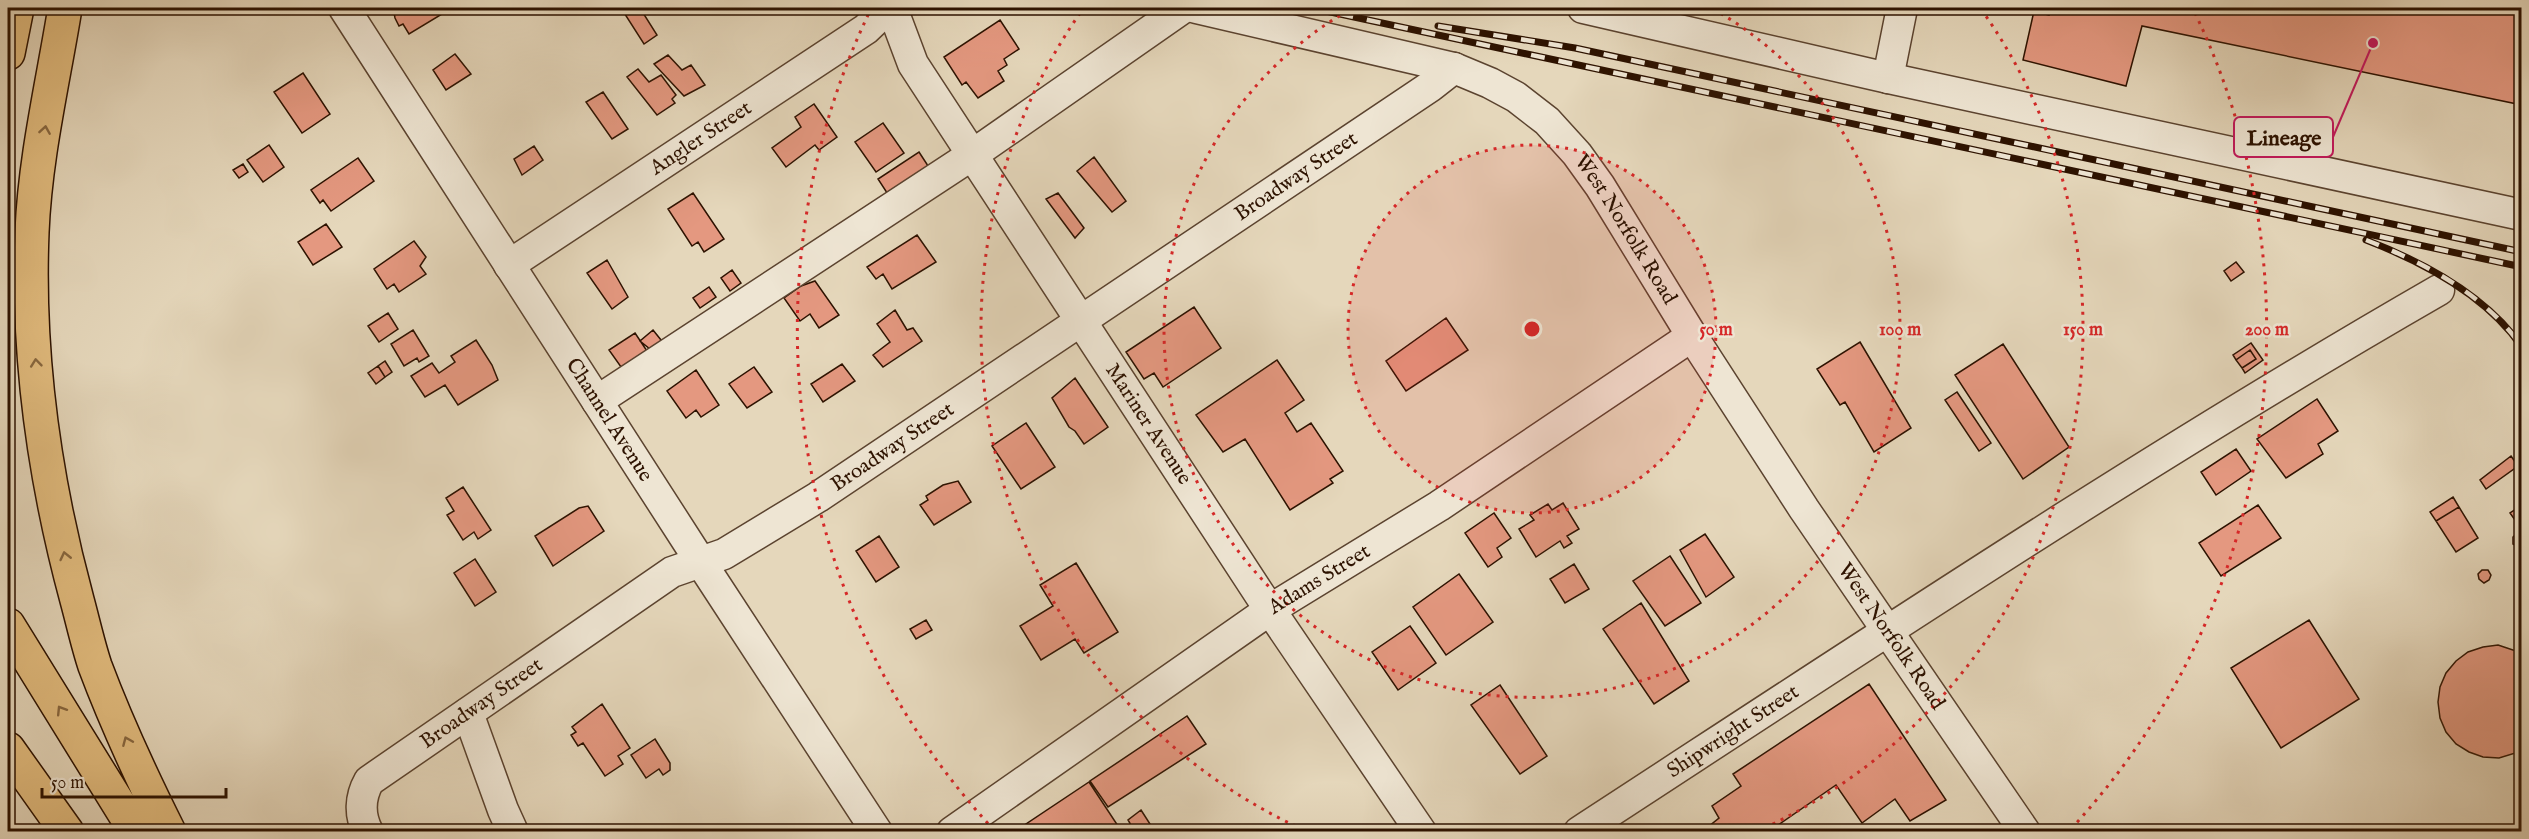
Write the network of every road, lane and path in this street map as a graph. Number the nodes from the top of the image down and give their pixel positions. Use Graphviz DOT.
graph roads {
  1 [pos="17,8"];
  2 [pos="65,8"];
  3 [pos="344,8"];
  4 [pos="890,8"];
  5 [pos="1183,8"];
  6 [pos="1197,8"];
  7 [pos="1583,8"];
  8 [pos="1902,8"];
  9 [pos="8,53"];
  10 [pos="1454,68"];
  11 [pos="1888,78"];
  12 [pos="972,154"];
  13 [pos="2522,215"];
  14 [pos="509,264"];
  15 [pos="2439,290"];
  16 [pos="1082,320"];
  17 [pos="1692,336"];
  18 [pos="597,401"];
  19 [pos="700,561"];
  20 [pos="1271,609"];
  21 [pos="8,625"];
  22 [pos="1889,630"];
  23 [pos="468,712"];
  24 [pos="8,749"];
  25 [pos="67,831"];
  26 [pos="136,831"];
  27 [pos="169,831"];
  28 [pos="368,831"];
  29 [pos="513,831"];
  30 [pos="877,831"];
  31 [pos="952,831"];
  32 [pos="1421,831"];
  33 [pos="1579,831"];
  34 [pos="2025,831"];
  1 -- 9 [label="highway"];
  27 -- 2 [label="highway, one-way"];
  3 -- 14 [label="street, Channel Avenue"];
  4 -- 12 [label="street, Mariner Avenue"];
  4 -- 14 [label="street, Angler Street"];
  5 -- 12 [label="street"];
  6 -- 10 [label="street, West Norfolk Road"];
  7 -- 11 [label="street"];
  8 -- 11 [label="street"];
  10 -- 16 [label="street, Broadway Street"];
  10 -- 17 [label="street, West Norfolk Road"];
  11 -- 13 [label="street"];
  12 -- 16 [label="street, Mariner Avenue"];
  12 -- 18 [label="street"];
  14 -- 18 [label="street, Channel Avenue"];
  15 -- 22 [label="street, Shipwright Street"];
  16 -- 19 [label="street, Broadway Street"];
  16 -- 20 [label="street, Mariner Avenue"];
  17 -- 20 [label="street, Adams Street"];
  17 -- 22 [label="street, West Norfolk Road"];
  18 -- 19 [label="street, Channel Avenue"];
  19 -- 23 [label="street, Broadway Street"];
  19 -- 30 [label="street, Channel Avenue"];
  20 -- 31 [label="street, Adams Street"];
  20 -- 32 [label="street, Mariner Avenue"];
  26 -- 21 [label="highway, one-way"];
  22 -- 33 [label="street, Shipwright Street"];
  22 -- 34 [label="street, West Norfolk Road"];
  23 -- 28 [label="street, Broadway Street"];
  23 -- 29 [label="street"];
  24 -- 25 [label="highway"];
}
